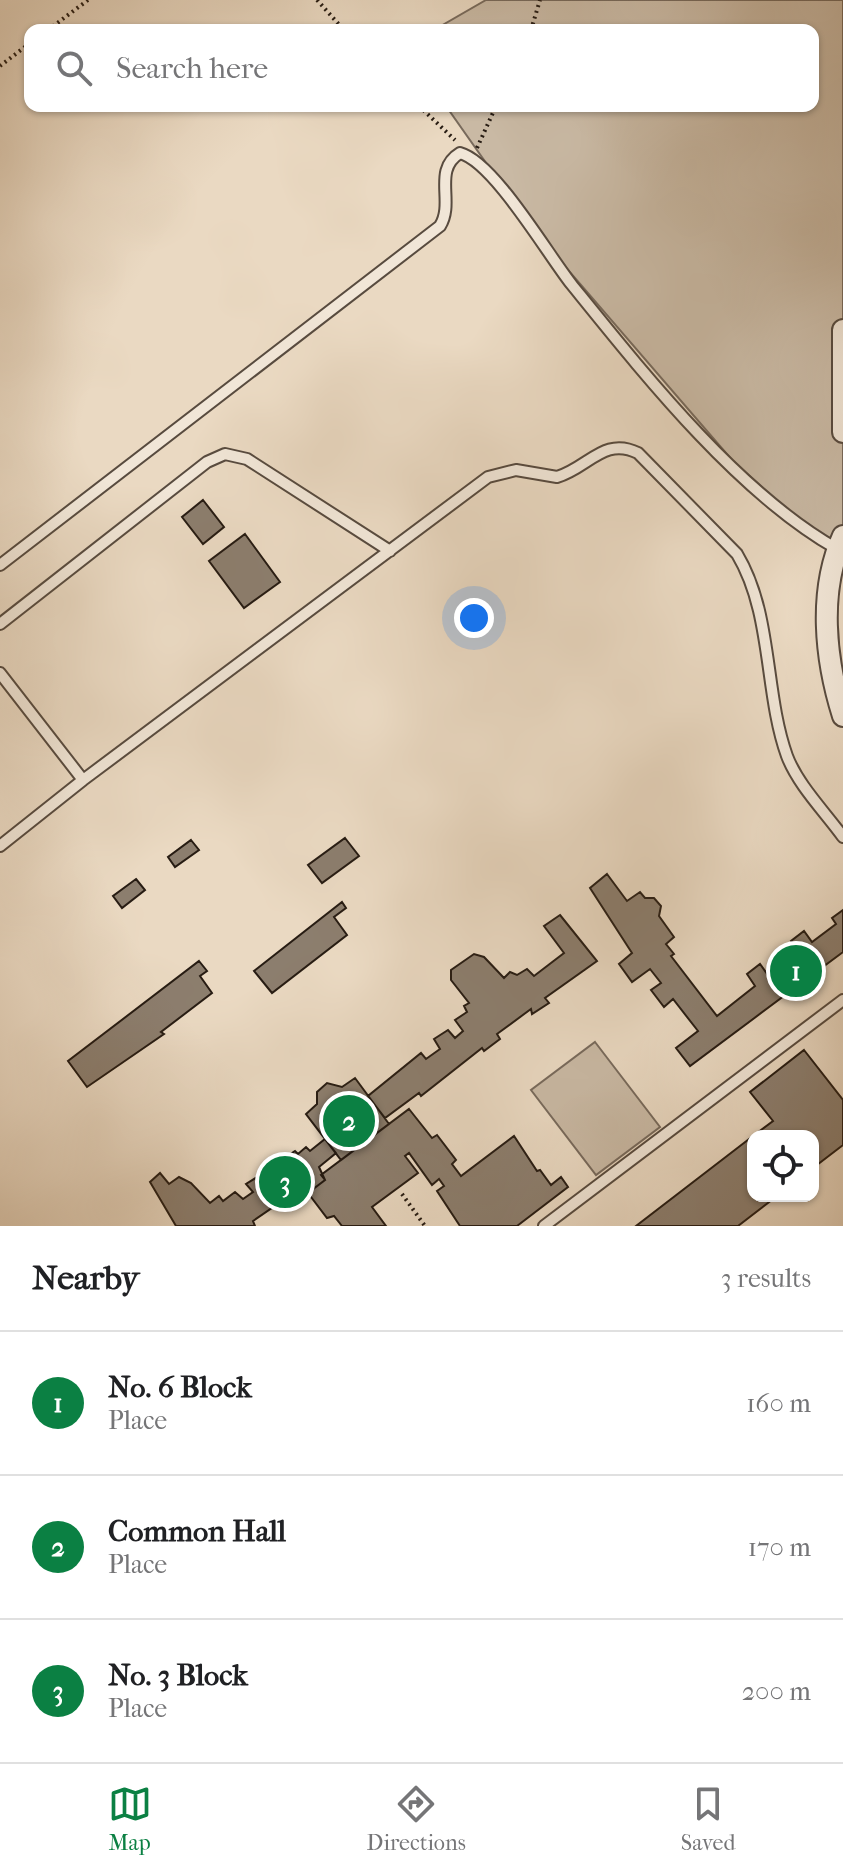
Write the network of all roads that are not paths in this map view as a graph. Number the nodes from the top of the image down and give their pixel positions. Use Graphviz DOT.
graph roads {
  1 [pos="843,330"];
  2 [pos="843,432"];
  3 [pos="840,543"];
  4 [pos="390,551"];
  5 [pos="0,565"];
  6 [pos="0,624"];
  7 [pos="0,673"];
  8 [pos="843,716"];
  9 [pos="83,780"];
  10 [pos="843,837"];
  11 [pos="0,846"];
  12 [pos="843,1000"];
  13 [pos="544,1226"];
  1 -- 2 [label="street"];
  3 -- 5 [label="lane"];
  3 -- 8 [label="street"];
  4 -- 6 [label="lane"];
  4 -- 9 [label="lane"];
  4 -- 10 [label="lane"];
  7 -- 9 [label="lane"];
  9 -- 11 [label="lane"];
  12 -- 13 [label="lane"];
}
